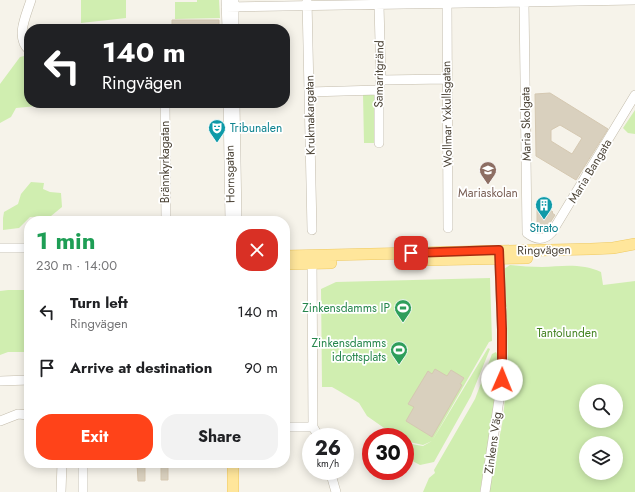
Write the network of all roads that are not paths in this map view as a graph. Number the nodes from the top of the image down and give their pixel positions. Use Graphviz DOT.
graph roads {
  1 [pos="30,0"];
  2 [pos="602,0"];
  3 [pos="620,0"];
  4 [pos="635,0"];
  5 [pos="447,2"];
  6 [pos="524,2"];
  7 [pos="307,3"];
  8 [pos="230,4"];
  9 [pos="379,5"];
  10 [pos="25,24"];
  11 [pos="228,24"];
  12 [pos="233,24"];
  13 [pos="24,28"];
  14 [pos="24,43"];
  15 [pos="447,79"];
  16 [pos="381,80"];
  17 [pos="379,90"];
  18 [pos="309,92"];
  19 [pos="635,95"];
  20 [pos="165,108"];
  21 [pos="228,108"];
  22 [pos="235,108"];
  23 [pos="379,143"];
  24 [pos="166,216"];
  25 [pos="230,216"];
  26 [pos="237,216"];
  27 [pos="448,228"];
  28 [pos="312,230"];
  29 [pos="538,238"];
  30 [pos="635,244"];
  31 [pos="0,248"];
  32 [pos="24,248"];
  33 [pos="635,251"];
  34 [pos="589,252"];
  35 [pos="499,254"];
  36 [pos="290,257"];
  37 [pos="312,259"];
  38 [pos="290,263"];
  39 [pos="24,380"];
  40 [pos="0,381"];
  41 [pos="24,414"];
  42 [pos="0,421"];
  43 [pos="290,427"];
  44 [pos="314,427"];
  45 [pos="62,468"];
  46 [pos="83,468"];
  47 [pos="233,468"];
  48 [pos="240,468"];
  49 [pos="333,480"];
  50 [pos="61,492"];
  51 [pos="83,492"];
  52 [pos="234,492"];
  53 [pos="241,492"];
  54 [pos="336,492"];
  55 [pos="485,492"];
  1 -- 10 [label="street"];
  2 -- 3 [label="street"];
  2 -- 6 [label="street"];
  3 -- 4 [label="street"];
  5 -- 6 [label="street"];
  5 -- 9 [label="street"];
  5 -- 15 [label="street, Wollmar Yxkullsgatan"];
  6 -- 29 [label="street, Maria Skolgata"];
  7 -- 8 [label="street"];
  7 -- 9 [label="street"];
  7 -- 18 [label="street, Krukmakargatan"];
  8 -- 11 [label="street"];
  8 -- 12 [label="street"];
  9 -- 16 [label="street, Samaritgränd"];
  13 -- 14 [label="street"];
  15 -- 16 [label="street"];
  15 -- 27 [label="street, Wollmar Yxkullsgatan"];
  16 -- 17 [label="street, Samaritgränd"];
  17 -- 18 [label="street"];
  17 -- 23 [label="street, Samaritgränd"];
  18 -- 28 [label="street, Krukmakargatan"];
  19 -- 29 [label="street, Maria Bangata"];
  20 -- 24 [label="street, Brännkyrkagatan"];
  21 -- 25 [label="street, Hornsgatan"];
  22 -- 26 [label="street, Hornsgatan"];
  30 -- 34 [label="main road, Ringvägen"];
  31 -- 32 [label="street"];
  33 -- 34 [label="main road, Ringvägen"];
  34 -- 35 [label="main road, Ringvägen"];
  35 -- 37 [label="main road, Ringvägen"];
  35 -- 55 [label="street, Zinkens Väg"];
  36 -- 37 [label="main road, Ringvägen"];
  37 -- 38 [label="main road, Ringvägen"];
  37 -- 44 [label="street"];
  39 -- 40 [label="street"];
  41 -- 42 [label="street"];
  43 -- 44 [label="street"];
  45 -- 50 [label="street"];
  46 -- 51 [label="street"];
  47 -- 52 [label="main road"];
  48 -- 53 [label="main road"];
  49 -- 54 [label="street"];
}
